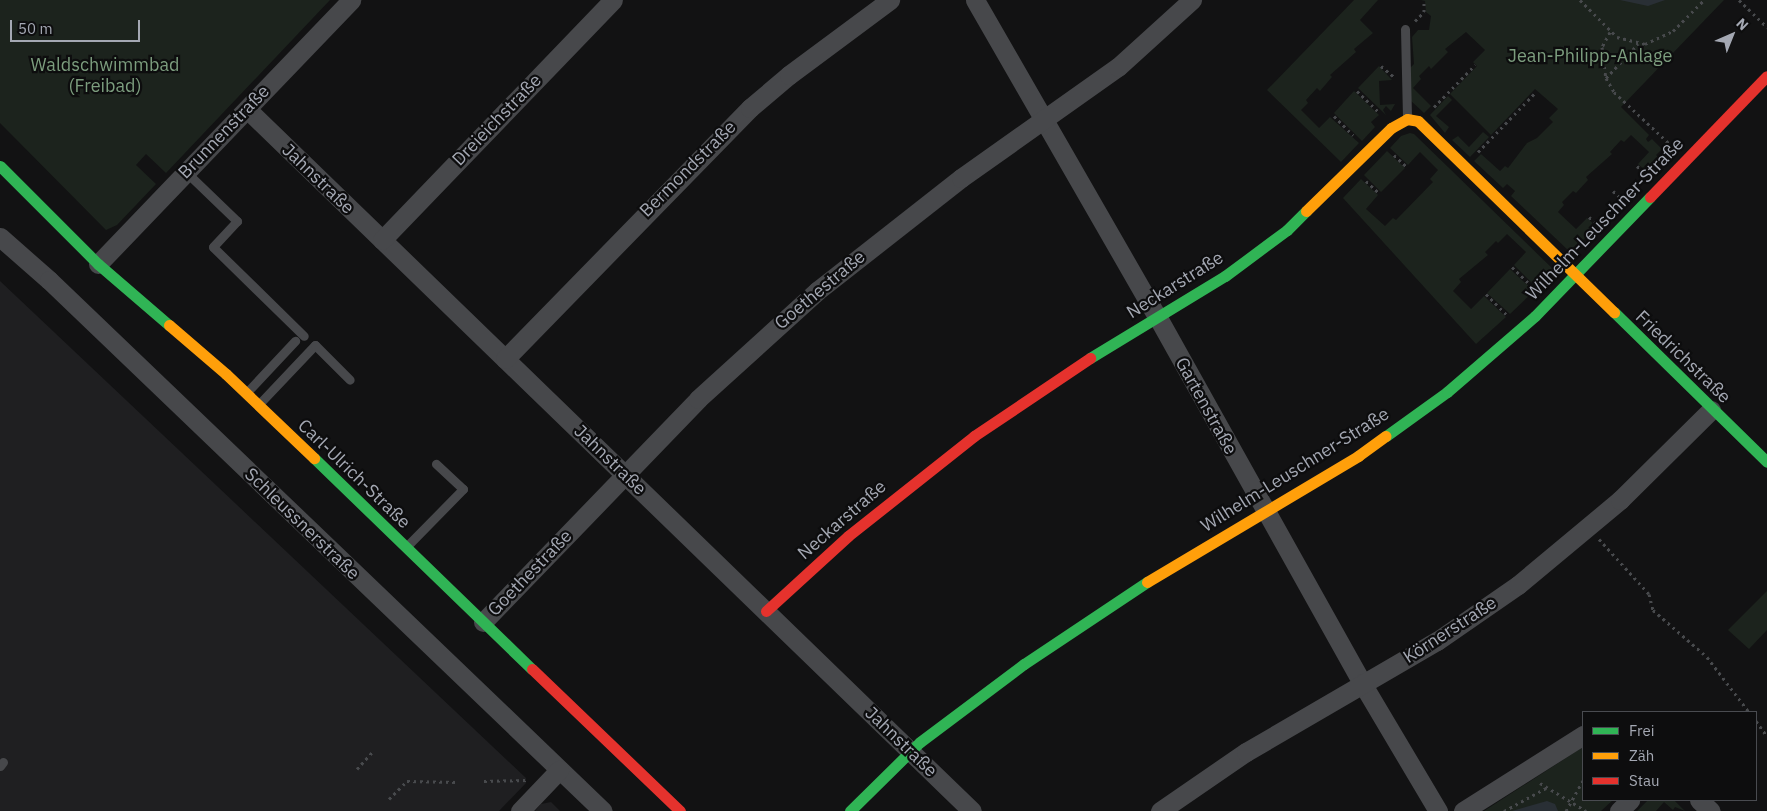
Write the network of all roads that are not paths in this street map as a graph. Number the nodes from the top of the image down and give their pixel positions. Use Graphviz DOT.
graph roads {
  1 [pos="351,0"];
  2 [pos="613,0"];
  3 [pos="890,0"];
  4 [pos="975,0"];
  5 [pos="1192,0"];
  6 [pos="1404,29"];
  7 [pos="1767,76"];
  8 [pos="246,109"];
  9 [pos="1044,119"];
  10 [pos="1407,119"];
  11 [pos="0,166"];
  12 [pos="186,172"];
  13 [pos="0,237"];
  14 [pos="382,240"];
  15 [pos="98,264"];
  16 [pos="1576,276"];
  17 [pos="1157,316"];
  18 [pos="304,336"];
  19 [pos="295,341"];
  20 [pos="505,358"];
  21 [pos="350,380"];
  22 [pos="246,394"];
  23 [pos="258,405"];
  24 [pos="1711,410"];
  25 [pos="1766,459"];
  26 [pos="436,464"];
  27 [pos="625,474"];
  28 [pos="1266,512"];
  29 [pos="406,548"];
  30 [pos="766,611"];
  31 [pos="483,622"];
  32 [pos="1362,683"];
  33 [pos="1582,736"];
  34 [pos="910,751"];
  35 [pos="559,770"];
  36 [pos="1629,801"];
  37 [pos="1700,801"];
  38 [pos="520,811"];
  39 [pos="603,811"];
  40 [pos="680,811"];
  41 [pos="850,811"];
  42 [pos="972,811"];
  43 [pos="1160,811"];
  44 [pos="1438,811"];
  45 [pos="1463,811"];
  46 [pos="1618,811"];
  47 [pos="1711,811"];
  1 -- 8 [label="street, Brunnenstraße"];
  2 -- 14 [label="street, Dreieichstraße"];
  3 -- 20 [label="street, Bermondstraße"];
  4 -- 9 [label="street, Gartenstraße"];
  5 -- 9 [label="street, Goethestraße"];
  6 -- 10 [label="lane"];
  7 -- 16 [label="street, Wilhelm-Leuschner-Straße"];
  8 -- 12 [label="street, Brunnenstraße"];
  8 -- 14 [label="street, Jahnstraße"];
  9 -- 17 [label="street, Gartenstraße"];
  9 -- 27 [label="street, Goethestraße"];
  10 -- 16 [label="street"];
  10 -- 17 [label="street, Neckarstraße"];
  11 -- 15 [label="street, Carl-Ulrich-Straße"];
  12 -- 15 [label="street, Brunnenstraße"];
  12 -- 18 [label="lane"];
  13 -- 35 [label="street, Schleussnerstraße"];
  14 -- 20 [label="street, Jahnstraße"];
  15 -- 22 [label="street, Carl-Ulrich-Straße"];
  16 -- 24 [label="street, Friedrichstraße"];
  16 -- 28 [label="street, Wilhelm-Leuschner-Straße"];
  17 -- 28 [label="street, Gartenstraße"];
  17 -- 30 [label="street, Neckarstraße"];
  19 -- 22 [label="lane"];
  20 -- 27 [label="street, Jahnstraße"];
  21 -- 23 [label="lane"];
  22 -- 23 [label="street, Carl-Ulrich-Straße"];
  23 -- 29 [label="street, Carl-Ulrich-Straße"];
  24 -- 25 [label="street, Friedrichstraße"];
  24 -- 32 [label="street, Körnerstraße"];
  26 -- 29 [label="lane"];
  27 -- 30 [label="street, Jahnstraße"];
  27 -- 31 [label="street, Goethestraße"];
  28 -- 32 [label="street, Gartenstraße"];
  28 -- 34 [label="street, Wilhelm-Leuschner-Straße"];
  29 -- 31 [label="street, Carl-Ulrich-Straße"];
  30 -- 34 [label="street, Jahnstraße"];
  31 -- 40 [label="street, Carl-Ulrich-Straße"];
  32 -- 43 [label="street, Körnerstraße"];
  32 -- 44 [label="street, Gartenstraße"];
  33 -- 45 [label="street"];
  34 -- 41 [label="street, Wilhelm-Leuschner-Straße"];
  34 -- 42 [label="street, Jahnstraße"];
  35 -- 38 [label="street"];
  35 -- 39 [label="street, Schleussnerstraße"];
  36 -- 46 [label="street"];
  37 -- 47 [label="street"];
}
